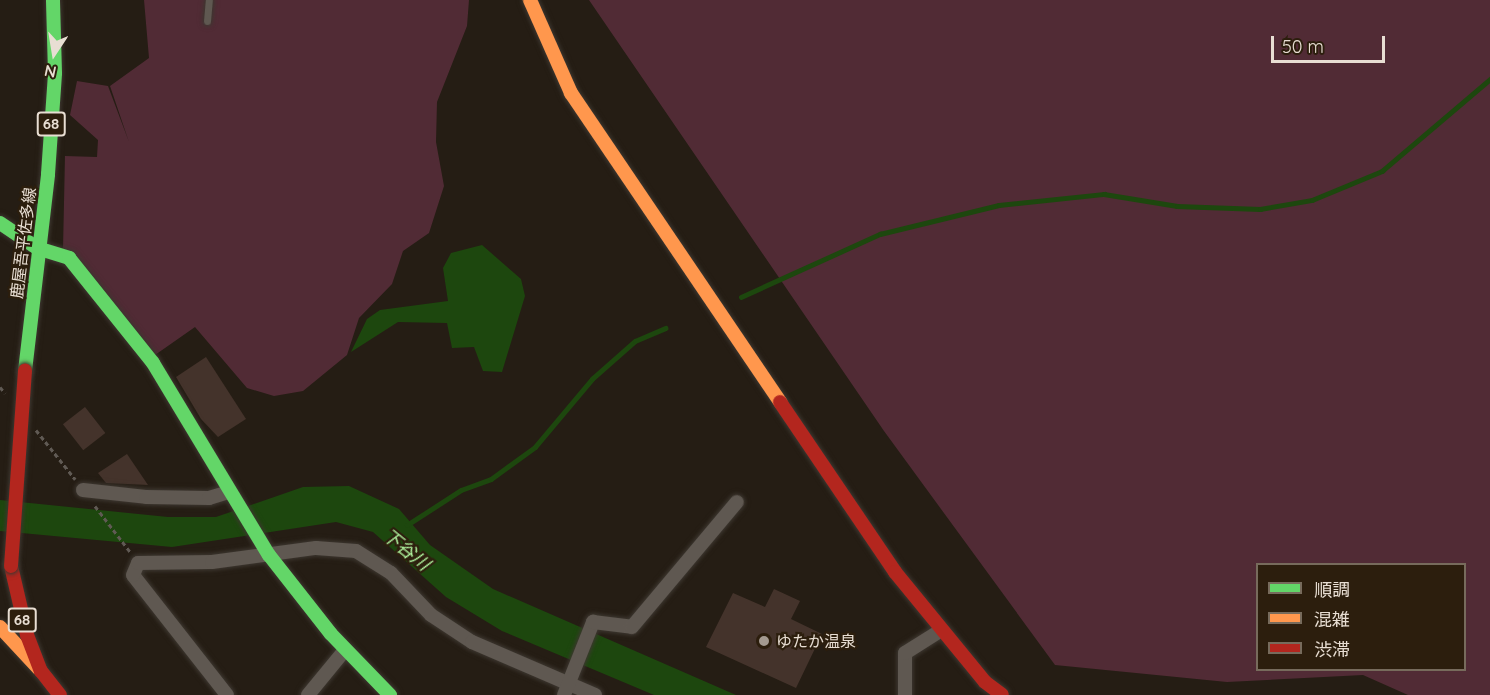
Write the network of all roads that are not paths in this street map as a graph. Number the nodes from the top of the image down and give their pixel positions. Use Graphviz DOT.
graph roads {
  1 [pos="53,0"];
  2 [pos="209,0"];
  3 [pos="530,0"];
  4 [pos="207,21"];
  5 [pos="0,223"];
  6 [pos="37,248"];
  7 [pos="83,490"];
  8 [pos="229,492"];
  9 [pos="737,502"];
  10 [pos="269,555"];
  11 [pos="0,627"];
  12 [pos="940,631"];
  13 [pos="345,650"];
  14 [pos="41,671"];
  15 [pos="567,689"];
  16 [pos="60,695"];
  17 [pos="227,695"];
  18 [pos="308,695"];
  19 [pos="390,695"];
  20 [pos="596,695"];
  21 [pos="905,695"];
  22 [pos="1002,695"];
  1 -- 6 [label="street, 鹿屋吾平佐多線 / 68"];
  2 -- 4 [label="lane"];
  3 -- 12 [label="street"];
  5 -- 6 [label="street"];
  6 -- 8 [label="street"];
  6 -- 14 [label="street, 鹿屋吾平佐多線 / 68, bridge"];
  7 -- 8 [label="street"];
  8 -- 10 [label="street"];
  9 -- 15 [label="street"];
  10 -- 13 [label="street"];
  10 -- 15 [label="street"];
  10 -- 17 [label="street"];
  11 -- 14 [label="street"];
  12 -- 21 [label="street"];
  12 -- 22 [label="street"];
  13 -- 18 [label="street"];
  13 -- 19 [label="street"];
  14 -- 16 [label="street, 鹿屋吾平佐多線 / 68"];
  15 -- 20 [label="street"];
}
